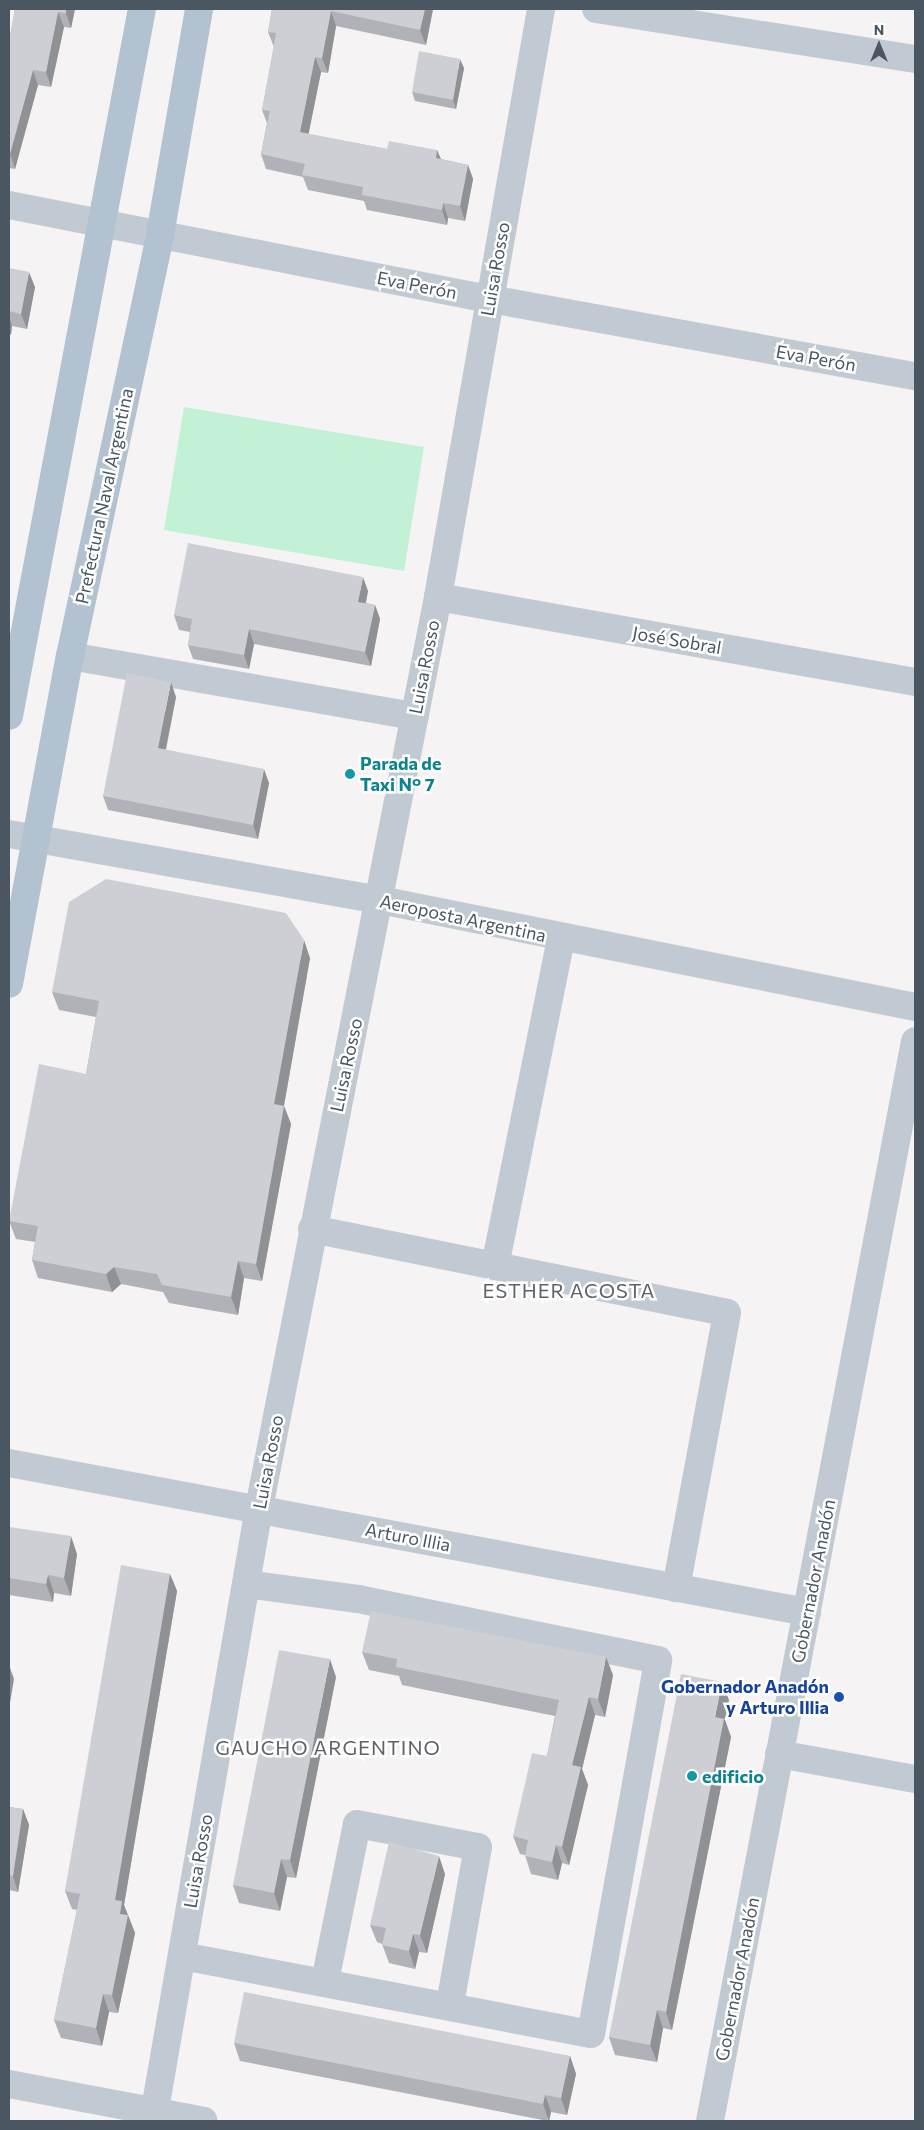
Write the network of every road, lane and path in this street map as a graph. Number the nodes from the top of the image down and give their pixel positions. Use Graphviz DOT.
graph roads {
  1 [pos="142,9"];
  2 [pos="199,9"];
  3 [pos="541,9"];
  4 [pos="596,9"];
  5 [pos="915,59"];
  6 [pos="9,206"];
  7 [pos="102,223"];
  8 [pos="160,235"];
  9 [pos="490,299"];
  10 [pos="915,376"];
  11 [pos="438,597"];
  12 [pos="70,656"];
  13 [pos="915,682"];
  14 [pos="9,716"];
  15 [pos="415,716"];
  16 [pos="9,834"];
  17 [pos="36,838"];
  18 [pos="380,900"];
  19 [pos="561,938"];
  20 [pos="9,984"];
  21 [pos="915,1007"];
  22 [pos="915,1041"];
  23 [pos="312,1229"];
  24 [pos="494,1266"];
  25 [pos="9,1463"];
  26 [pos="259,1508"];
  27 [pos="246,1584"];
  28 [pos="676,1588"];
  29 [pos="807,1612"];
  30 [pos="779,1754"];
  31 [pos="915,1779"];
  32 [pos="182,1956"];
  33 [pos="324,1981"];
  34 [pos="450,2004"];
  35 [pos="9,2084"];
  36 [pos="154,2116"];
  37 [pos="204,2121"];
  38 [pos="710,2121"];
  1 -- 7 [label="main road"];
  2 -- 8 [label="main road, Prefectura Naval Argentina"];
  3 -- 9 [label="street, Luisa Rosso"];
  4 -- 5 [label="street"];
  6 -- 7 [label="street, Eva Perón"];
  7 -- 8 [label="street, Eva Perón"];
  7 -- 14 [label="main road"];
  8 -- 9 [label="street, Eva Perón"];
  8 -- 12 [label="main road, Prefectura Naval Argentina"];
  9 -- 10 [label="street, Eva Perón"];
  9 -- 11 [label="street, Luisa Rosso"];
  11 -- 13 [label="street, José Sobral"];
  11 -- 15 [label="street, Luisa Rosso"];
  12 -- 15 [label="street"];
  12 -- 17 [label="main road, Prefectura Naval Argentina"];
  15 -- 18 [label="street, Luisa Rosso"];
  16 -- 17 [label="street, Aeroposta Argentina"];
  17 -- 18 [label="street, Aeroposta Argentina"];
  17 -- 20 [label="main road, Prefectura Naval Argentina"];
  18 -- 19 [label="street, Aeroposta Argentina"];
  18 -- 23 [label="street, Luisa Rosso"];
  19 -- 21 [label="street, Aeroposta Argentina"];
  19 -- 24 [label="street"];
  22 -- 29 [label="street, Gobernador Anadón"];
  23 -- 24 [label="street"];
  23 -- 26 [label="street, Luisa Rosso"];
  24 -- 28 [label="street"];
  25 -- 26 [label="street, Arturo Illia"];
  26 -- 27 [label="street, Luisa Rosso"];
  26 -- 28 [label="street, Arturo Illia"];
  27 -- 32 [label="street, Luisa Rosso"];
  27 -- 34 [label="street"];
  28 -- 29 [label="street, Arturo Illia"];
  29 -- 30 [label="street, Gobernador Anadón"];
  30 -- 31 [label="street"];
  30 -- 38 [label="street, Gobernador Anadón"];
  32 -- 33 [label="street"];
  32 -- 36 [label="street, Luisa Rosso"];
  33 -- 34 [label="street"];
  33 -- 34 [label="street"];
  35 -- 36 [label="street"];
  36 -- 37 [label="street"];
}
